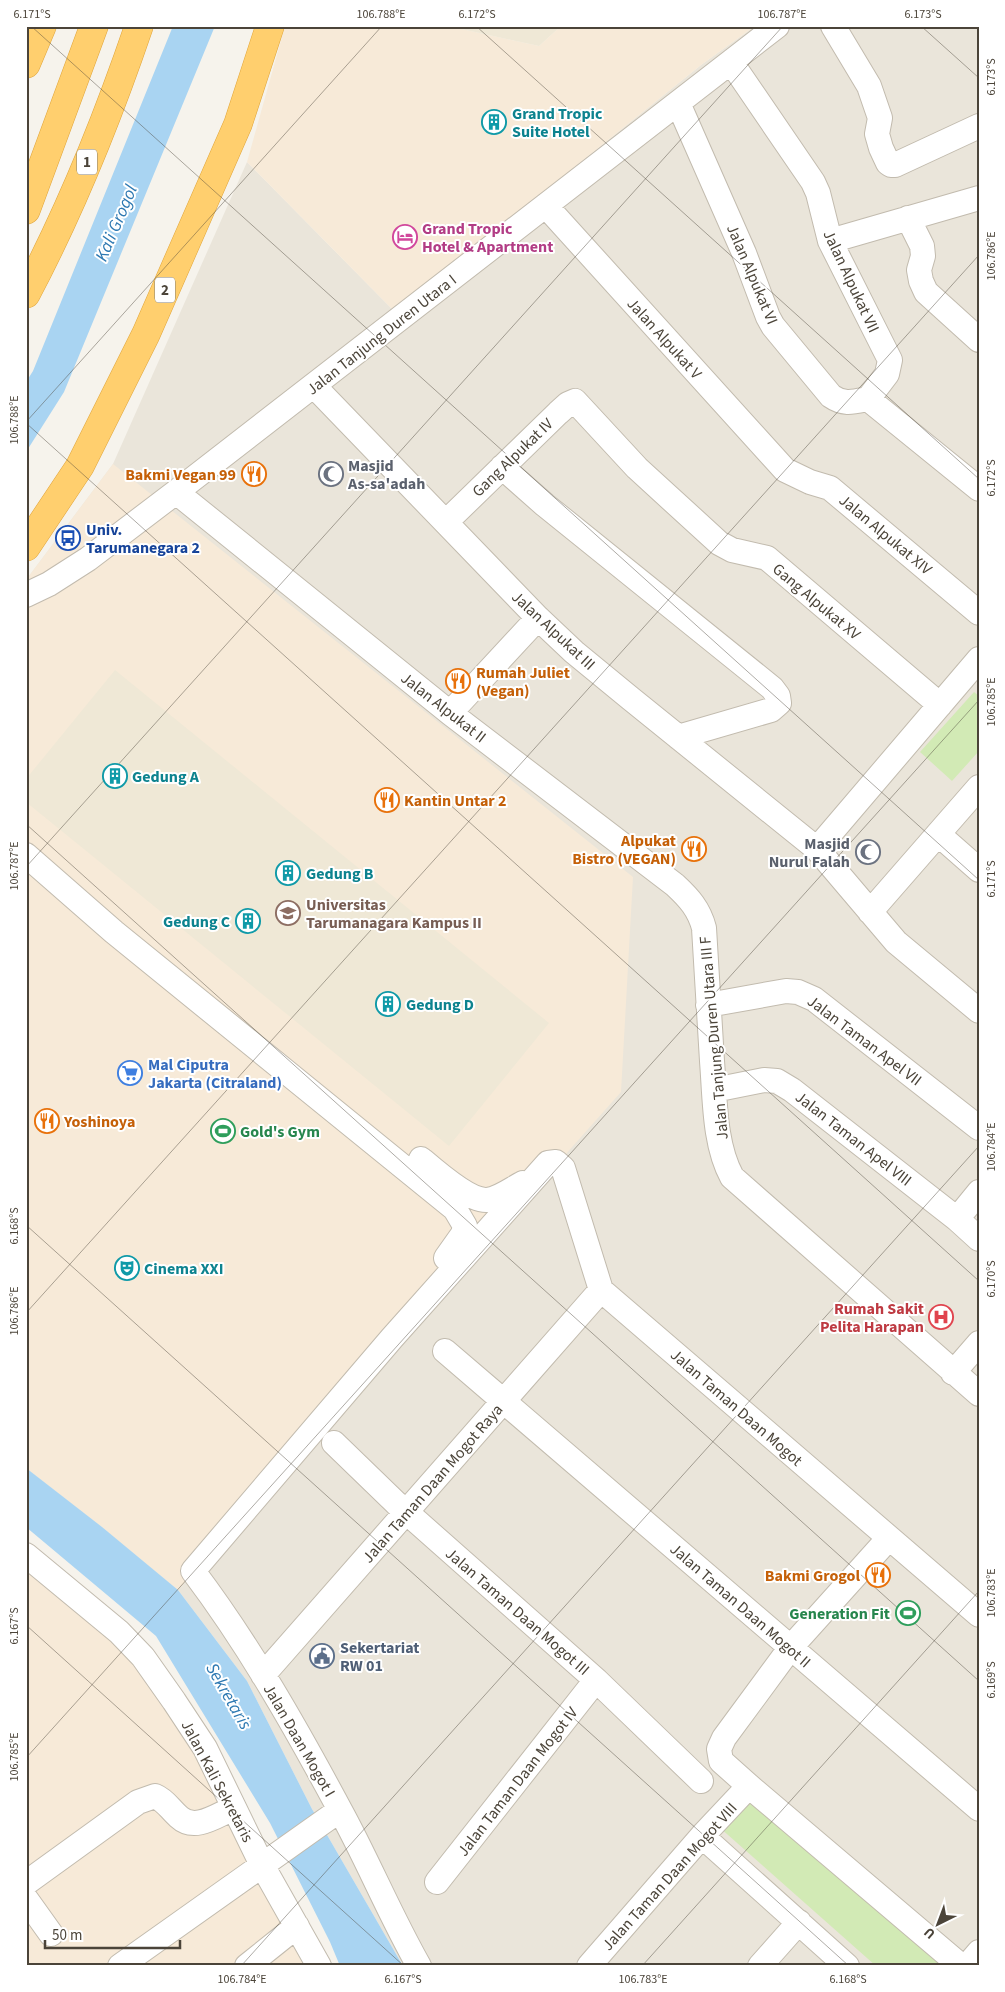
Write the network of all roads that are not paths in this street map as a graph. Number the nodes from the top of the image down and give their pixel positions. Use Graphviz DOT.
graph roads {
  1 [pos="42,26"];
  2 [pos="94,26"];
  3 [pos="139,26"];
  4 [pos="270,26"];
  5 [pos="777,26"];
  6 [pos="834,26"];
  7 [pos="731,62"];
  8 [pos="26,64"];
  9 [pos="678,103"];
  10 [pos="979,126"];
  11 [pos="979,198"];
  12 [pos="546,206"];
  13 [pos="26,210"];
  14 [pos="908,218"];
  15 [pos="830,241"];
  16 [pos="26,294"];
  17 [pos="979,340"];
  18 [pos="314,386"];
  19 [pos="868,398"];
  20 [pos="581,406"];
  21 [pos="502,467"];
  22 [pos="785,470"];
  23 [pos="979,489"];
  24 [pos="176,492"];
  25 [pos="446,522"];
  26 [pos="28,543"];
  27 [pos="26,595"];
  28 [pos="979,612"];
  29 [pos="538,618"];
  30 [pos="979,659"];
  31 [pos="940,704"];
  32 [pos="450,713"];
  33 [pos="678,737"];
  34 [pos="979,787"];
  35 [pos="938,834"];
  36 [pos="26,837"];
  37 [pos="817,848"];
  38 [pos="26,856"];
  39 [pos="979,870"];
  40 [pos="870,912"];
  41 [pos="119,925"];
  42 [pos="704,928"];
  43 [pos="708,1005"];
  44 [pos="979,1011"];
  45 [pos="714,1090"];
  46 [pos="979,1128"];
  47 [pos="544,1168"];
  48 [pos="979,1192"];
  49 [pos="957,1219"];
  50 [pos="979,1239"];
  51 [pos="601,1290"];
  52 [pos="392,1338"];
  53 [pos="979,1343"];
  54 [pos="444,1351"];
  55 [pos="953,1372"];
  56 [pos="979,1394"];
  57 [pos="503,1401"];
  58 [pos="334,1443"];
  59 [pos="406,1512"];
  60 [pos="889,1538"];
  61 [pos="26,1555"];
  62 [pos="975,1603"];
  63 [pos="792,1647"];
  64 [pos="263,1675"];
  65 [pos="596,1680"];
  66 [pos="701,1782"];
  67 [pos="749,1786"];
  68 [pos="234,1808"];
  69 [pos="979,1809"];
  70 [pos="334,1815"];
  71 [pos="702,1836"];
  72 [pos="269,1861"];
  73 [pos="437,1882"];
  74 [pos="26,1884"];
  75 [pos="26,1899"];
  76 [pos="800,1922"];
  77 [pos="297,1926"];
  78 [pos="51,1934"];
  79 [pos="979,1952"];
  80 [pos="120,1966"];
  81 [pos="247,1966"];
  82 [pos="319,1966"];
  83 [pos="418,1966"];
  84 [pos="589,1966"];
  85 [pos="760,1966"];
  86 [pos="847,1966"];
  87 [pos="962,1966"];
  88 [pos="967,1966"];
  1 -- 8 [label="highway"];
  2 -- 13 [label="highway"];
  3 -- 16 [label="highway, 1"];
  4 -- 26 [label="highway, 2"];
  5 -- 7 [label="street, Jalan Tanjung Duren Utara I"];
  6 -- 10 [label="street"];
  7 -- 9 [label="street, Jalan Tanjung Duren Utara I"];
  7 -- 15 [label="street, Jalan Alpukat VII"];
  9 -- 12 [label="street, Jalan Tanjung Duren Utara I"];
  9 -- 19 [label="street, Jalan Alpukat VI"];
  11 -- 14 [label="street"];
  12 -- 18 [label="street, Jalan Tanjung Duren Utara I"];
  12 -- 22 [label="street, Jalan Alpukat V"];
  14 -- 15 [label="street"];
  14 -- 17 [label="street"];
  15 -- 19 [label="street, Jalan Alpukat VII"];
  18 -- 24 [label="street, Jalan Tanjung Duren Utara I"];
  18 -- 25 [label="street, Jalan Alpukat III"];
  19 -- 23 [label="street"];
  20 -- 21 [label="street, Gang Alpukat IV"];
  20 -- 31 [label="street, Gang Alpukat XV"];
  21 -- 25 [label="street, Gang Alpukat IV"];
  21 -- 33 [label="street"];
  22 -- 28 [label="street, Jalan Alpukat XIV"];
  24 -- 27 [label="street, Jalan Tanjung Duren Utara I"];
  24 -- 32 [label="street, Jalan Alpukat II"];
  25 -- 29 [label="street, Jalan Alpukat III"];
  29 -- 32 [label="street"];
  29 -- 33 [label="street, Jalan Alpukat III"];
  30 -- 31 [label="street"];
  31 -- 37 [label="street"];
  32 -- 42 [label="street, Jalan Alpukat II"];
  33 -- 37 [label="street, Jalan Alpukat III"];
  34 -- 35 [label="street"];
  35 -- 39 [label="street"];
  35 -- 40 [label="street"];
  36 -- 41 [label="street"];
  37 -- 40 [label="street, Jalan Alpukat III"];
  38 -- 41 [label="street"];
  40 -- 44 [label="street, Jalan Alpukat III"];
  41 -- 47 [label="street"];
  41 -- 52 [label="street"];
  42 -- 43 [label="street, Jalan Tanjung Duren Utara III F"];
  43 -- 45 [label="street, Jalan Tanjung Duren Utara III F"];
  43 -- 46 [label="street, Jalan Taman Apel VII"];
  45 -- 49 [label="street, Jalan Taman Apel VIII"];
  45 -- 55 [label="street, Jalan Tanjung Duren Utara III F"];
  47 -- 51 [label="street"];
  47 -- 52 [label="street"];
  48 -- 49 [label="street"];
  49 -- 50 [label="street, Jalan Taman Apel VIII"];
  51 -- 57 [label="street, Jalan Taman Daan Mogot Raya"];
  51 -- 60 [label="street, Jalan Taman Daan Mogot"];
  52 -- 64 [label="street, Jalan Daan Mogot I"];
  53 -- 55 [label="street"];
  54 -- 57 [label="street, Jalan Taman Daan Mogot II"];
  55 -- 56 [label="street, Jalan Tanjung Duren Utara III F"];
  57 -- 59 [label="street, Jalan Taman Daan Mogot Raya"];
  57 -- 63 [label="street, Jalan Taman Daan Mogot II"];
  58 -- 59 [label="street, Jalan Taman Daan Mogot III"];
  59 -- 64 [label="street, Jalan Taman Daan Mogot Raya"];
  59 -- 65 [label="street, Jalan Taman Daan Mogot III"];
  60 -- 62 [label="street, Jalan Taman Daan Mogot"];
  60 -- 63 [label="street"];
  61 -- 68 [label="street, Jalan Kali Sekretaris"];
  63 -- 67 [label="street"];
  63 -- 69 [label="street, Jalan Taman Daan Mogot II"];
  64 -- 70 [label="street, Jalan Daan Mogot I"];
  65 -- 66 [label="street, Jalan Taman Daan Mogot III"];
  65 -- 73 [label="street, Jalan Taman Daan Mogot IV"];
  67 -- 71 [label="street, Jalan Taman Daan Mogot VIII"];
  67 -- 87 [label="street"];
  68 -- 72 [label="street, Jalan Kali Sekretaris"];
  68 -- 74 [label="street"];
  70 -- 72 [label="street, Jalan Daan Mogot I"];
  70 -- 83 [label="street"];
  71 -- 76 [label="street"];
  71 -- 84 [label="street, Jalan Taman Daan Mogot VIII"];
  72 -- 77 [label="street, Jalan Kali Sekretaris"];
  72 -- 80 [label="street, Jalan Daan Mogot I"];
  75 -- 78 [label="street"];
  76 -- 85 [label="street"];
  76 -- 86 [label="street"];
  77 -- 81 [label="street"];
  77 -- 82 [label="street, Jalan Kali Sekretaris"];
  79 -- 88 [label="street"];
}
